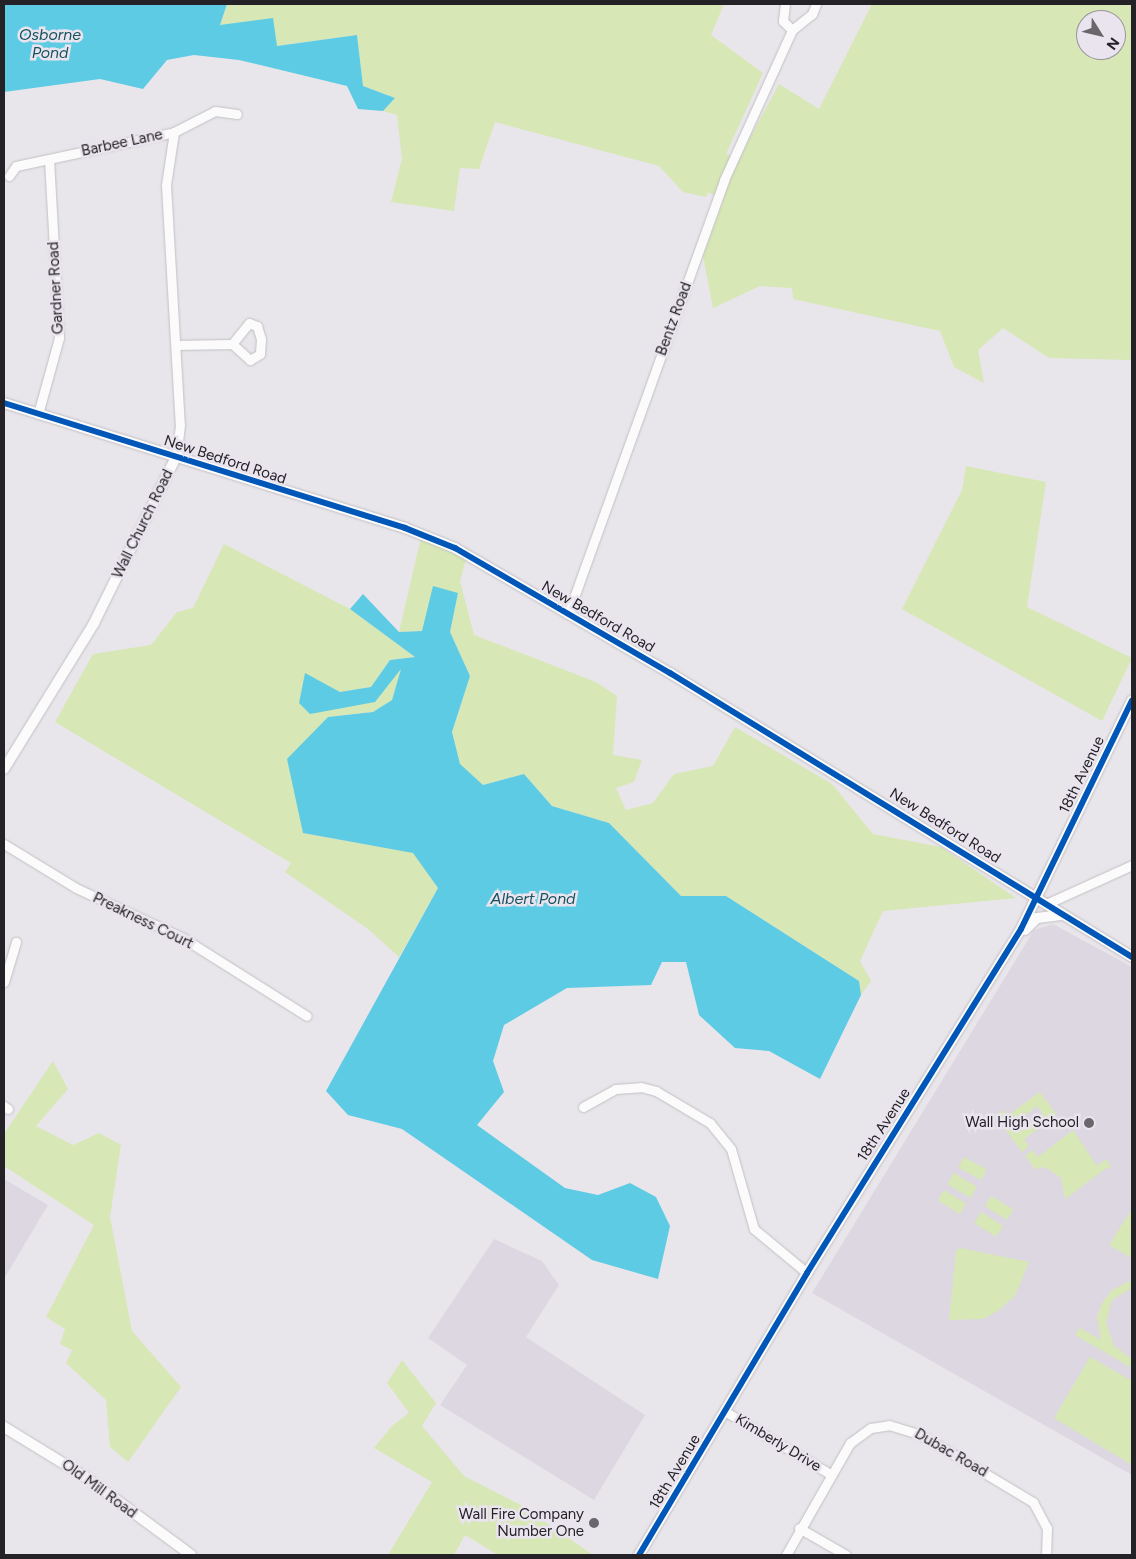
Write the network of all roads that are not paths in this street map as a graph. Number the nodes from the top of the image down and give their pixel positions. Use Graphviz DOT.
graph roads {
  1 [pos="785,4"];
  2 [pos="816,4"];
  3 [pos="792,30"];
  4 [pos="237,114"];
  5 [pos="174,132"];
  6 [pos="49,159"];
  7 [pos="9,176"];
  8 [pos="232,344"];
  9 [pos="176,345"];
  10 [pos="4,403"];
  11 [pos="38,414"];
  12 [pos="176,457"];
  13 [pos="568,614"];
  14 [pos="1132,700"];
  15 [pos="4,769"];
  16 [pos="4,844"];
  17 [pos="1132,866"];
  18 [pos="1037,898"];
  19 [pos="1046,904"];
  20 [pos="1063,916"];
  21 [pos="16,942"];
  22 [pos="1005,956"];
  23 [pos="1132,957"];
  24 [pos="4,982"];
  25 [pos="307,1016"];
  26 [pos="583,1107"];
  27 [pos="807,1273"];
  28 [pos="726,1412"];
  29 [pos="4,1427"];
  30 [pos="830,1474"];
  31 [pos="799,1528"];
  32 [pos="191,1555"];
  33 [pos="639,1555"];
  34 [pos="786,1555"];
  35 [pos="846,1555"];
  36 [pos="1046,1555"];
  1 -- 3 [label="street"];
  2 -- 3 [label="street, Bentz Road"];
  3 -- 13 [label="street, Bentz Road"];
  4 -- 5 [label="street, Barbee Lane"];
  5 -- 6 [label="street, Barbee Lane"];
  5 -- 9 [label="street, Wall Church Road"];
  6 -- 7 [label="street, Barbee Lane"];
  6 -- 11 [label="street, Gardner Road"];
  8 -- 9 [label="street"];
  9 -- 12 [label="street, Wall Church Road"];
  10 -- 11 [label="street, New Bedford Road"];
  11 -- 12 [label="street, New Bedford Road"];
  12 -- 13 [label="street, New Bedford Road"];
  12 -- 15 [label="street, Wall Church Road"];
  13 -- 18 [label="street, New Bedford Road"];
  14 -- 18 [label="street, 18th Avenue"];
  16 -- 25 [label="street, Preakness Court"];
  17 -- 19 [label="street"];
  18 -- 19 [label="street, New Bedford Road"];
  18 -- 22 [label="street, 18th Avenue"];
  19 -- 20 [label="street, New Bedford Road"];
  20 -- 22 [label="street"];
  20 -- 23 [label="street, New Bedford Road"];
  21 -- 24 [label="street"];
  22 -- 27 [label="street, 18th Avenue"];
  26 -- 27 [label="street"];
  27 -- 28 [label="street, 18th Avenue"];
  28 -- 30 [label="street, Kimberly Drive"];
  28 -- 33 [label="street, 18th Avenue"];
  29 -- 32 [label="street, Old Mill Road"];
  30 -- 31 [label="street, Dubac Road"];
  30 -- 36 [label="street, Dubac Road"];
  31 -- 34 [label="street, Dubac Road"];
  31 -- 35 [label="street"];
}
